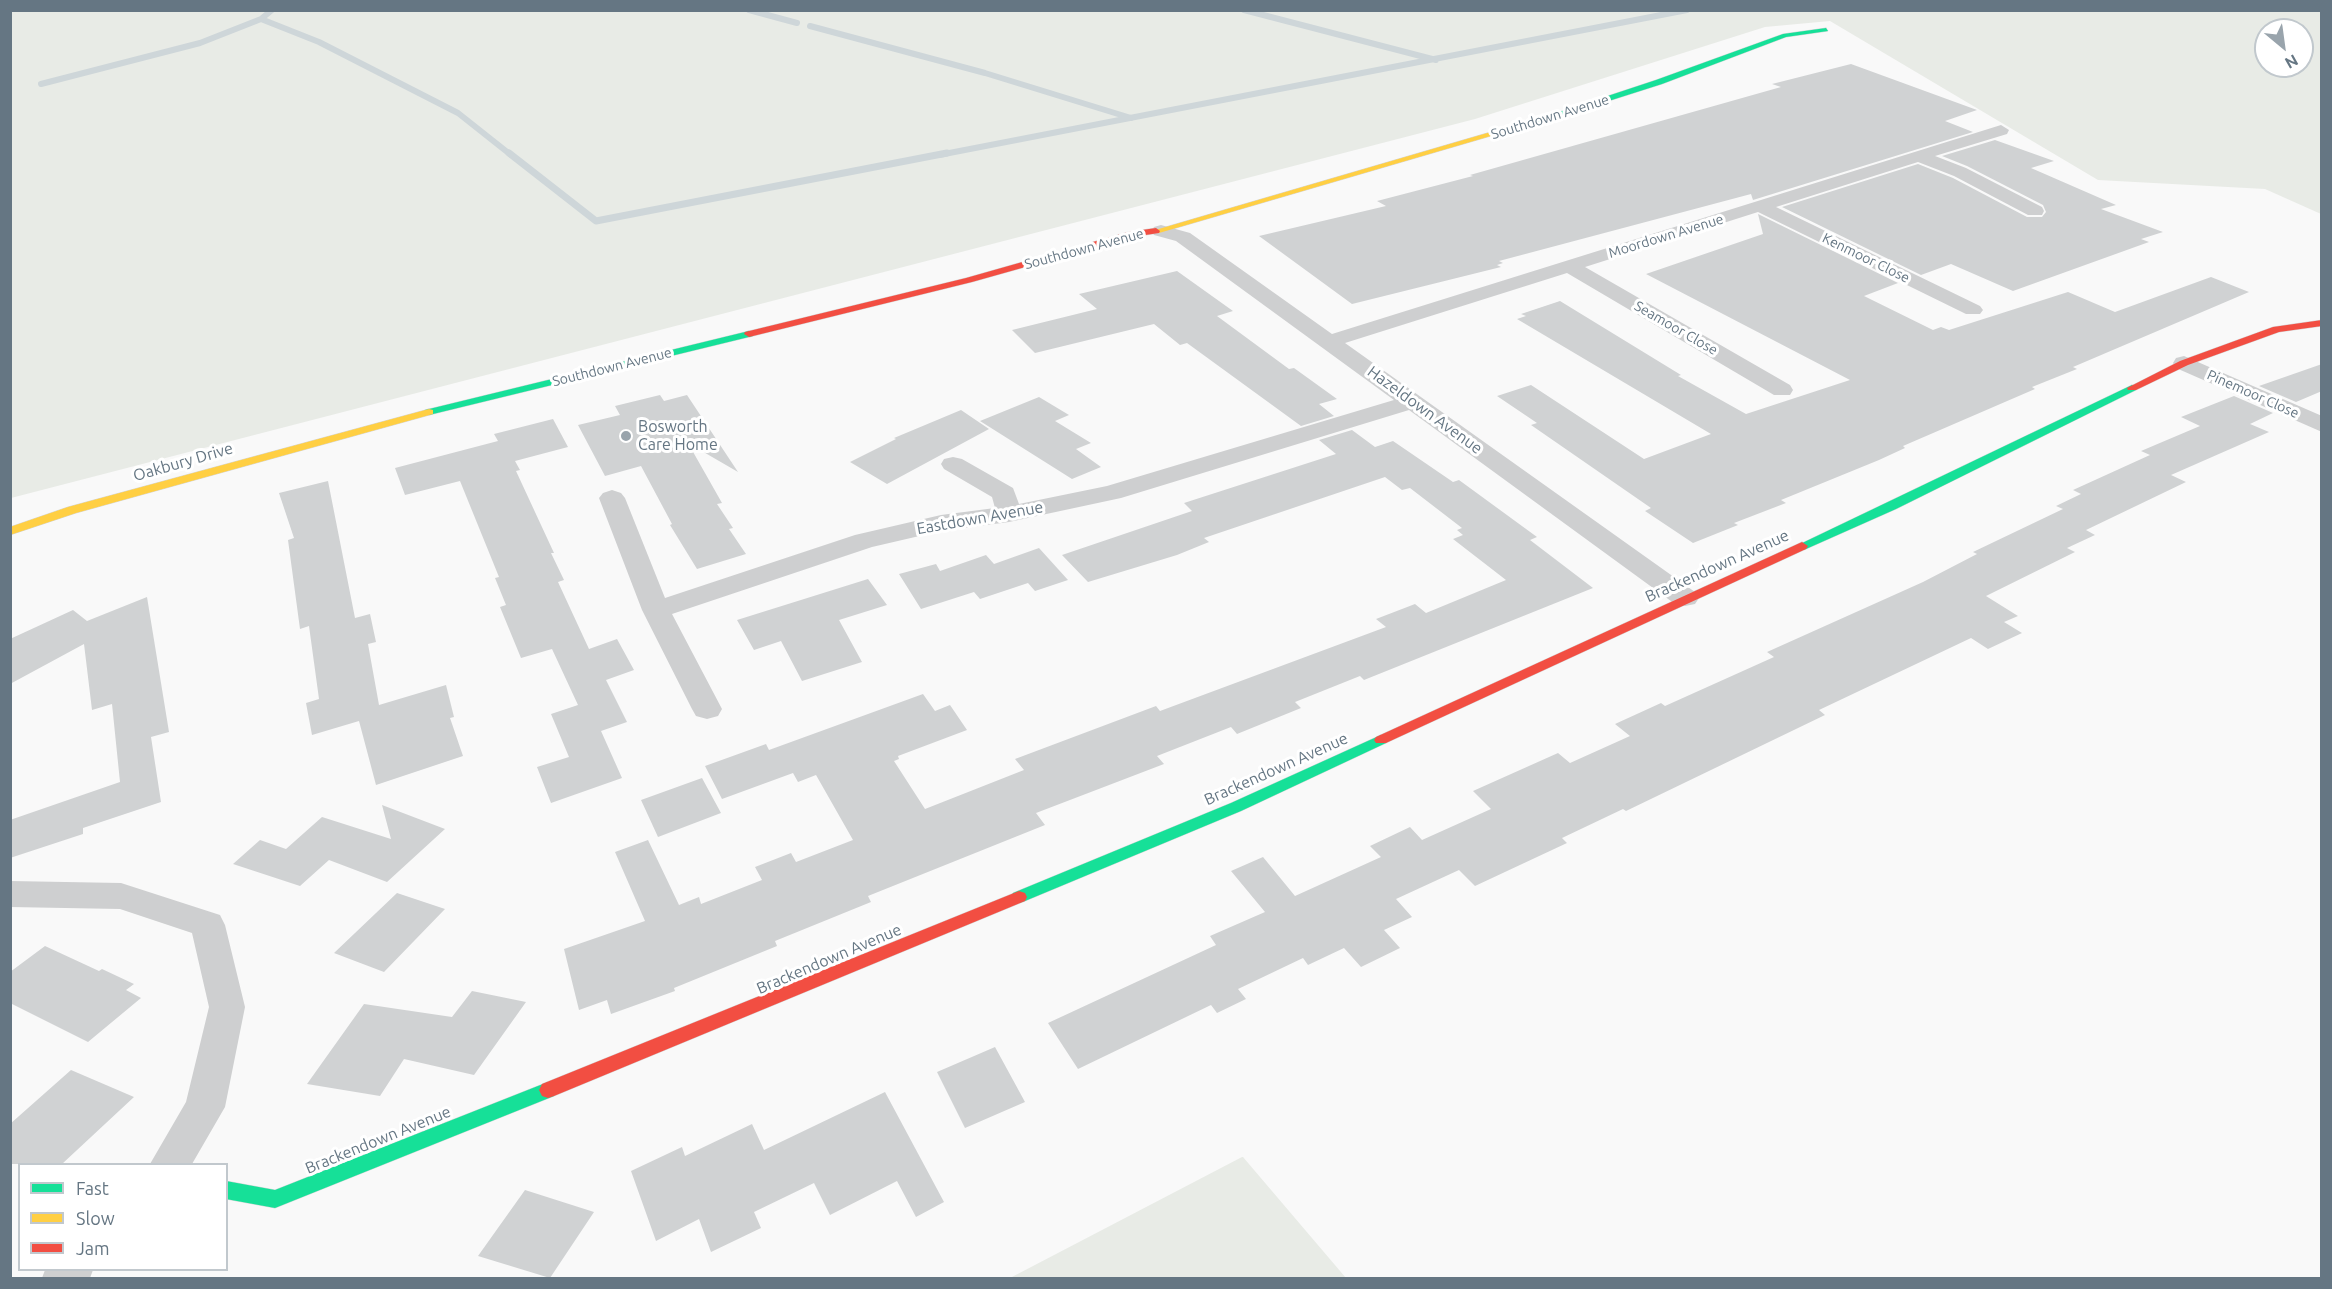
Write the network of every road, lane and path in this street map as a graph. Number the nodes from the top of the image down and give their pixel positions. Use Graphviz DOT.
graph roads {
  1 [pos="1826,30"];
  2 [pos="2001,130"];
  3 [pos="1918,156"];
  4 [pos="1760,206"];
  5 [pos="2035,211"];
  6 [pos="1161,231"];
  7 [pos="1569,266"];
  8 [pos="1973,310"];
  9 [pos="2322,323"];
  10 [pos="1331,341"];
  11 [pos="2184,363"];
  12 [pos="1782,390"];
  13 [pos="1414,401"];
  14 [pos="2322,425"];
  15 [pos="366,427"];
  16 [pos="953,464"];
  17 [pos="612,498"];
  18 [pos="1010,514"];
  19 [pos="10,531"];
  20 [pos="1685,598"];
  21 [pos="656,610"];
  22 [pos="707,710"];
  23 [pos="10,894"];
  24 [pos="171,1163"];
  25 [pos="228,1190"];
  1 -- 6 [label="street, Southdown Avenue"];
  2 -- 3 [label="street, Moordown Avenue"];
  3 -- 4 [label="street, Moordown Avenue"];
  3 -- 5 [label="street"];
  4 -- 7 [label="street, Moordown Avenue"];
  4 -- 8 [label="street, Kenmoor Close"];
  6 -- 10 [label="street, Hazeldown Avenue"];
  6 -- 15 [label="street, Southdown Avenue"];
  7 -- 10 [label="street, Moordown Avenue"];
  7 -- 12 [label="street, Seamoor Close"];
  9 -- 11 [label="street, Brackendown Avenue"];
  10 -- 13 [label="street, Hazeldown Avenue"];
  11 -- 14 [label="street, Pinemoor Close"];
  11 -- 20 [label="street, Brackendown Avenue"];
  13 -- 18 [label="street, Eastdown Avenue"];
  13 -- 20 [label="street, Hazeldown Avenue"];
  15 -- 19 [label="street, Oakbury Drive"];
  16 -- 18 [label="street"];
  17 -- 21 [label="street"];
  18 -- 21 [label="street, Eastdown Avenue"];
  20 -- 25 [label="street, Brackendown Avenue"];
  21 -- 22 [label="street"];
  23 -- 24 [label="street"];
}
